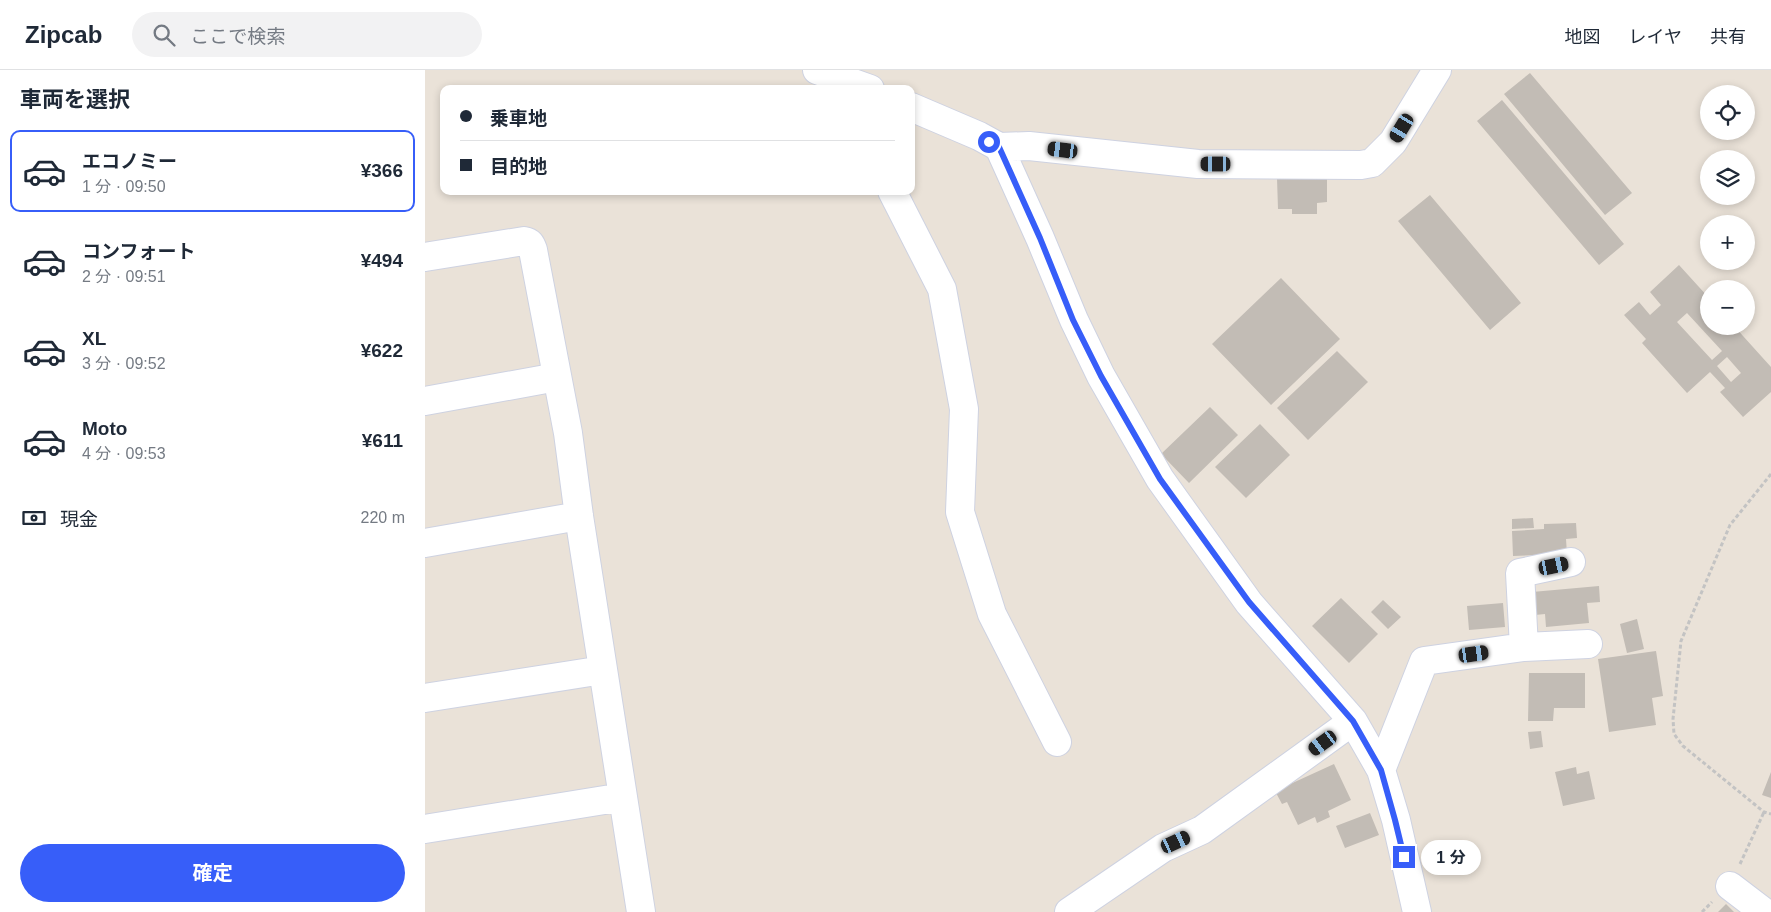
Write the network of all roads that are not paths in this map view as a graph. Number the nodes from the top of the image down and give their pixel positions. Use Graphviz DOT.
graph roads {
  1 [pos="817,70"];
  2 [pos="1437,70"];
  3 [pos="857,85"];
  4 [pos="915,109"];
  5 [pos="999,147"];
  6 [pos="894,195"];
  7 [pos="425,257"];
  8 [pos="557,377"];
  9 [pos="425,401"];
  10 [pos="579,516"];
  11 [pos="425,544"];
  12 [pos="1571,562"];
  13 [pos="1588,644"];
  14 [pos="1524,647"];
  15 [pos="603,670"];
  16 [pos="425,698"];
  17 [pos="1353,721"];
  18 [pos="1057,742"];
  19 [pos="1381,770"];
  20 [pos="623,797"];
  21 [pos="425,829"];
  22 [pos="1730,886"];
  23 [pos="641,912"];
  24 [pos="1069,912"];
  25 [pos="1417,912"];
  26 [pos="1764,912"];
  1 -- 3 [label="street"];
  2 -- 5 [label="street"];
  4 -- 5 [label="street"];
  5 -- 17 [label="street"];
  6 -- 18 [label="street"];
  7 -- 8 [label="street"];
  8 -- 9 [label="street"];
  8 -- 10 [label="street"];
  10 -- 11 [label="street"];
  10 -- 15 [label="street"];
  12 -- 14 [label="street"];
  13 -- 14 [label="street"];
  14 -- 19 [label="street"];
  15 -- 16 [label="street"];
  15 -- 20 [label="street"];
  17 -- 19 [label="street"];
  17 -- 24 [label="street"];
  19 -- 25 [label="street"];
  20 -- 21 [label="street"];
  20 -- 23 [label="street"];
  22 -- 26 [label="street"];
}
